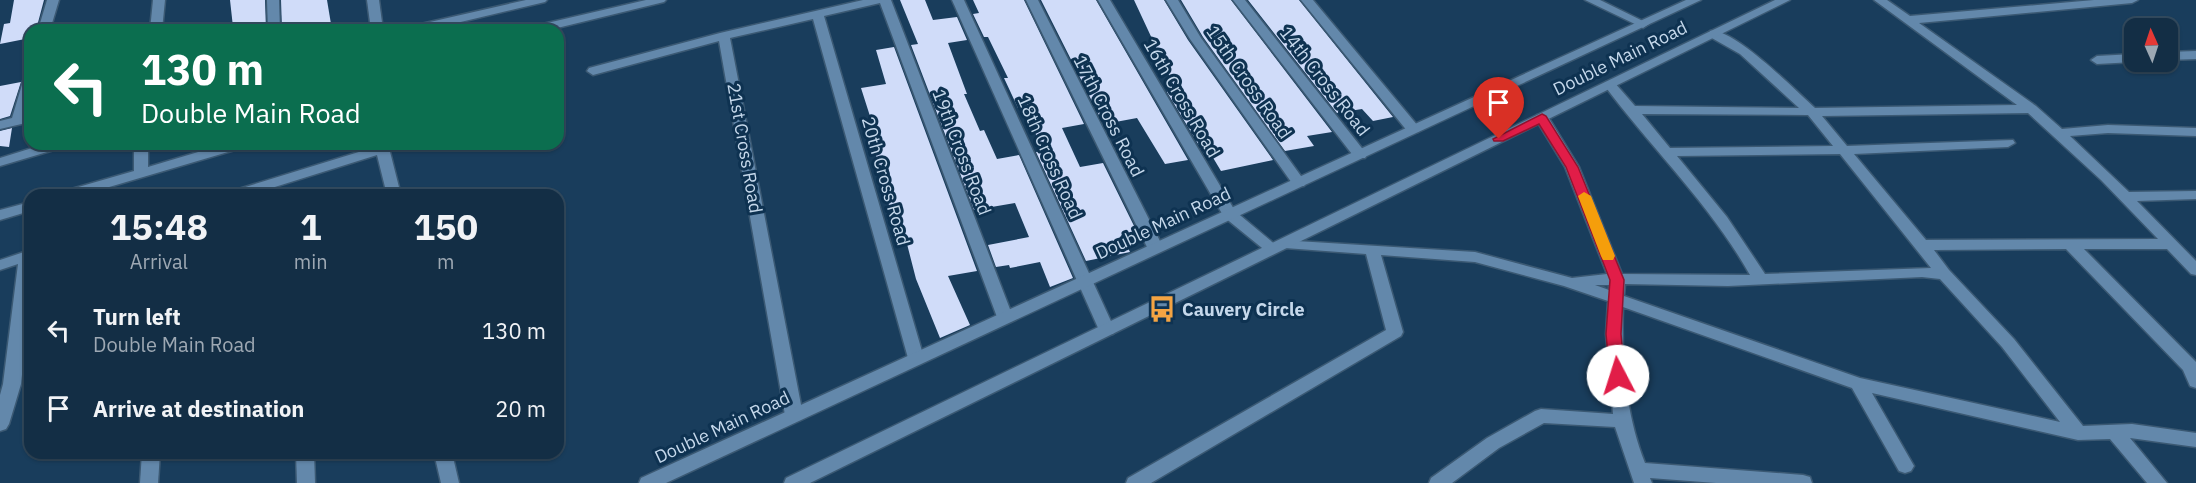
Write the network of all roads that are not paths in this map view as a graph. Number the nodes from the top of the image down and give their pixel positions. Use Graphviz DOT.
graph roads {
  1 [pos="53,0"];
  2 [pos="159,0"];
  3 [pos="273,0"];
  4 [pos="373,0"];
  5 [pos="541,0"];
  6 [pos="660,0"];
  7 [pos="878,0"];
  8 [pos="885,0"];
  9 [pos="958,0"];
  10 [pos="1032,0"];
  11 [pos="1104,0"];
  12 [pos="1172,0"];
  13 [pos="1239,0"];
  14 [pos="1307,0"];
  15 [pos="1591,0"];
  16 [pos="1784,0"];
  17 [pos="1880,0"];
  18 [pos="2132,0"];
  19 [pos="1686,1"];
  20 [pos="818,14"];
  21 [pos="1910,20"];
  22 [pos="46,24"];
  23 [pos="157,24"];
  24 [pos="274,24"];
  25 [pos="376,24"];
  26 [pos="438,24"];
  27 [pos="559,24"];
  28 [pos="1642,24"];
  29 [pos="1714,34"];
  30 [pos="724,36"];
  31 [pos="2196,55"];
  32 [pos="2178,56"];
  33 [pos="2124,59"];
  34 [pos="2097,60"];
  35 [pos="593,71"];
  36 [pos="1610,85"];
  37 [pos="2031,109"];
  38 [pos="1634,110"];
  39 [pos="1812,111"];
  40 [pos="1542,118"];
  41 [pos="24,119"];
  42 [pos="0,125"];
  43 [pos="1413,129"];
  44 [pos="2196,132"];
  45 [pos="2060,133"];
  46 [pos="2008,144"];
  47 [pos="39,150"];
  48 [pos="141,150"];
  49 [pos="219,150"];
  50 [pos="370,150"];
  51 [pos="383,150"];
  52 [pos="1842,150"];
  53 [pos="1668,152"];
  54 [pos="1360,154"];
  55 [pos="0,162"];
  56 [pos="141,172"];
  57 [pos="274,183"];
  58 [pos="1299,183"];
  59 [pos="86,189"];
  60 [pos="254,189"];
  61 [pos="280,189"];
  62 [pos="393,189"];
  63 [pos="2196,195"];
  64 [pos="2125,196"];
  65 [pos="24,208"];
  66 [pos="1229,214"];
  67 [pos="0,215"];
  68 [pos="2070,244"];
  69 [pos="2169,244"];
  70 [pos="1922,245"];
  71 [pos="1278,246"];
  72 [pos="1155,247"];
  73 [pos="1372,249"];
  74 [pos="24,257"];
  75 [pos="0,265"];
  76 [pos="2196,270"];
  77 [pos="1944,274"];
  78 [pos="1760,279"];
  79 [pos="1085,280"];
  80 [pos="1617,280"];
  81 [pos="1569,282"];
  82 [pos="24,288"];
  83 [pos="1614,298"];
  84 [pos="1005,318"];
  85 [pos="1107,330"];
  86 [pos="916,358"];
  87 [pos="2196,382"];
  88 [pos="1858,384"];
  89 [pos="794,415"];
  90 [pos="1623,422"];
  91 [pos="0,424"];
  92 [pos="2114,431"];
  93 [pos="2078,433"];
  94 [pos="2196,440"];
  95 [pos="151,459"];
  96 [pos="305,459"];
  97 [pos="444,459"];
  98 [pos="1905,466"];
  99 [pos="818,477"];
  100 [pos="1640,477"];
  101 [pos="1803,482"];
  102 [pos="149,483"];
  103 [pos="306,483"];
  104 [pos="450,483"];
  105 [pos="648,483"];
  106 [pos="793,483"];
  107 [pos="1135,483"];
  108 [pos="1438,483"];
  109 [pos="2158,483"];
  1 -- 22 [label="street"];
  2 -- 23 [label="street"];
  3 -- 24 [label="street"];
  4 -- 25 [label="street"];
  5 -- 26 [label="street"];
  6 -- 27 [label="street"];
  7 -- 20 [label="street"];
  8 -- 84 [label="street, 19th Cross Road"];
  9 -- 79 [label="street, 18th Cross Road"];
  10 -- 72 [label="street, 17th Cross Road"];
  11 -- 66 [label="street, 16th Cross Road"];
  12 -- 58 [label="street, 15th Cross Road"];
  13 -- 54 [label="street, 14th Cross Road"];
  14 -- 43 [label="street"];
  15 -- 28 [label="street"];
  16 -- 29 [label="street, Double Main Road"];
  17 -- 21 [label="street"];
  18 -- 21 [label="street"];
  19 -- 28 [label="street, Double Main Road"];
  20 -- 30 [label="street"];
  20 -- 86 [label="street, 20th Cross Road"];
  21 -- 37 [label="street"];
  28 -- 43 [label="street, Double Main Road"];
  29 -- 36 [label="street, Double Main Road"];
  29 -- 39 [label="street"];
  30 -- 35 [label="street"];
  30 -- 89 [label="street, 21st Cross Road"];
  31 -- 32 [label="street"];
  33 -- 34 [label="street"];
  36 -- 38 [label="street"];
  36 -- 40 [label="street, Double Main Road"];
  37 -- 39 [label="street"];
  37 -- 45 [label="street"];
  38 -- 39 [label="street"];
  38 -- 53 [label="street"];
  39 -- 52 [label="street"];
  40 -- 71 [label="street, Double Main Road"];
  40 -- 80 [label="street"];
  41 -- 42 [label="street"];
  43 -- 54 [label="street, Double Main Road"];
  44 -- 45 [label="street"];
  45 -- 64 [label="street"];
  46 -- 52 [label="street"];
  47 -- 55 [label="street"];
  48 -- 56 [label="street"];
  49 -- 56 [label="street"];
  50 -- 57 [label="street"];
  51 -- 62 [label="street"];
  52 -- 53 [label="street"];
  52 -- 70 [label="street"];
  53 -- 78 [label="street"];
  54 -- 58 [label="street, Double Main Road"];
  56 -- 59 [label="street"];
  57 -- 60 [label="street"];
  57 -- 61 [label="street"];
  58 -- 66 [label="street, Double Main Road"];
  63 -- 64 [label="street"];
  64 -- 69 [label="street"];
  65 -- 67 [label="street"];
  66 -- 71 [label="street"];
  66 -- 72 [label="street, Double Main Road"];
  68 -- 69 [label="street"];
  68 -- 70 [label="street"];
  68 -- 87 [label="street"];
  69 -- 76 [label="street"];
  70 -- 77 [label="street"];
  71 -- 73 [label="street"];
  71 -- 85 [label="street, Double Main Road"];
  72 -- 79 [label="street, Double Main Road"];
  73 -- 81 [label="street"];
  73 -- 107 [label="street"];
  74 -- 75 [label="street"];
  77 -- 78 [label="street"];
  77 -- 93 [label="street"];
  78 -- 80 [label="street"];
  79 -- 84 [label="street, Double Main Road"];
  79 -- 85 [label="street, 18th Cross Road"];
  80 -- 81 [label="street"];
  80 -- 83 [label="street"];
  81 -- 83 [label="street"];
  82 -- 91 [label="street"];
  83 -- 88 [label="street"];
  83 -- 90 [label="street"];
  84 -- 86 [label="street, Double Main Road"];
  85 -- 99 [label="street, Double Main Road"];
  86 -- 89 [label="street, Double Main Road"];
  88 -- 93 [label="street"];
  88 -- 98 [label="street"];
  89 -- 105 [label="street, Double Main Road"];
  90 -- 100 [label="street"];
  90 -- 108 [label="street"];
  92 -- 93 [label="street"];
  92 -- 94 [label="street"];
  92 -- 109 [label="street"];
  95 -- 102 [label="street"];
  96 -- 103 [label="street"];
  97 -- 104 [label="street"];
  99 -- 106 [label="street, Double Main Road"];
  100 -- 101 [label="street"];
}
